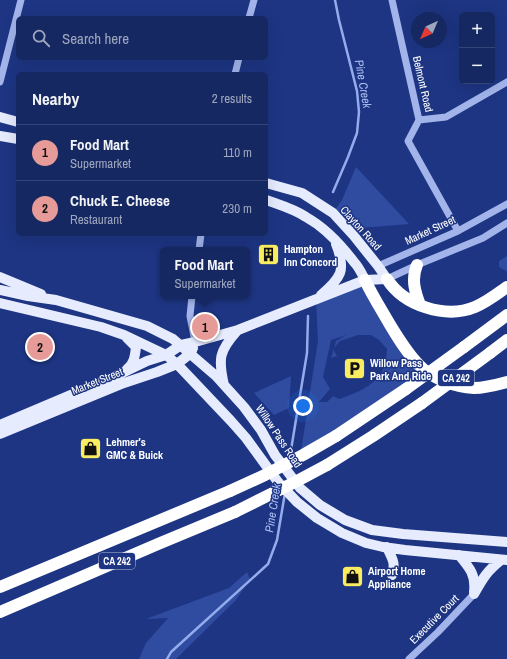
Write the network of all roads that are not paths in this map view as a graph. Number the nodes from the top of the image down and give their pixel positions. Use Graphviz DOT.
graph roads {
  1 [pos="21,0"];
  2 [pos="254,0"];
  3 [pos="392,0"];
  4 [pos="17,16"];
  5 [pos="250,16"];
  6 [pos="16,20"];
  7 [pos="238,60"];
  8 [pos="236,72"];
  9 [pos="0,82"];
  10 [pos="507,82"];
  11 [pos="0,117"];
  12 [pos="420,120"];
  13 [pos="16,121"];
  14 [pos="0,136"];
  15 [pos="16,139"];
  16 [pos="268,184"];
  17 [pos="268,201"];
  18 [pos="507,204"];
  19 [pos="507,223"];
  20 [pos="458,231"];
  21 [pos="201,236"];
  22 [pos="334,240"];
  23 [pos="199,247"];
  24 [pos="417,265"];
  25 [pos="378,266"];
  26 [pos="0,277"];
  27 [pos="386,279"];
  28 [pos="365,280"];
  29 [pos="507,287"];
  30 [pos="0,290"];
  31 [pos="192,299"];
  32 [pos="316,299"];
  33 [pos="56,300"];
  34 [pos="0,303"];
  35 [pos="420,306"];
  36 [pos="507,315"];
  37 [pos="238,330"];
  38 [pos="124,334"];
  39 [pos="507,340"];
  40 [pos="195,342"];
  41 [pos="181,345"];
  42 [pos="191,353"];
  43 [pos="166,355"];
  44 [pos="177,364"];
  45 [pos="120,374"];
  46 [pos="507,382"];
  47 [pos="225,387"];
  48 [pos="72,394"];
  49 [pos="43,416"];
  50 [pos="1,424"];
  51 [pos="0,434"];
  52 [pos="507,542"];
  53 [pos="387,547"];
  54 [pos="459,555"];
  55 [pos="504,560"];
  56 [pos="392,575"];
  57 [pos="0,587"];
  58 [pos="474,594"];
  59 [pos="0,612"];
  60 [pos="409,659"];
  1 -- 4 [label="street"];
  2 -- 5 [label="street"];
  3 -- 12 [label="street, Belmont Road"];
  6 -- 9 [label="street"];
  7 -- 8 [label="street"];
  10 -- 12 [label="street"];
  11 -- 13 [label="main road"];
  12 -- 20 [label="street, Belmont Road"];
  14 -- 15 [label="main road"];
  16 -- 25 [label="main road, Clayton Road"];
  17 -- 22 [label="main road"];
  18 -- 20 [label="street, Market Street"];
  19 -- 24 [label="street, Market Street"];
  20 -- 25 [label="street, Market Street"];
  21 -- 23 [label="street"];
  22 -- 28 [label="main road"];
  22 -- 32 [label="main road"];
  24 -- 27 [label="street, Market Street"];
  24 -- 35 [label="highway"];
  25 -- 27 [label="main road, Clayton Road"];
  25 -- 28 [label="main road, Market Street"];
  26 -- 33 [label="main road"];
  27 -- 28 [label="main road, Market Street"];
  27 -- 35 [label="highway"];
  28 -- 32 [label="main road, Market Street"];
  28 -- 46 [label="highway"];
  29 -- 35 [label="highway"];
  30 -- 33 [label="main road, Willow Pass Road"];
  31 -- 40 [label="street"];
  32 -- 37 [label="main road, Market Street"];
  33 -- 41 [label="main road, Willow Pass Road"];
  34 -- 38 [label="main road"];
  36 -- 57 [label="highway, CA 242, bridge"];
  37 -- 40 [label="main road, Market Street"];
  37 -- 47 [label="main road"];
  38 -- 43 [label="main road"];
  38 -- 45 [label="main road"];
  39 -- 59 [label="highway, CA 242, bridge"];
  40 -- 41 [label="main road, Market Street"];
  40 -- 42 [label="main road"];
  41 -- 42 [label="main road, Willow Pass Road"];
  41 -- 43 [label="main road, Market Street"];
  42 -- 44 [label="main road, Market Street"];
  42 -- 47 [label="main road, Willow Pass Road"];
  43 -- 44 [label="main road"];
  43 -- 45 [label="main road, Market Street"];
  44 -- 49 [label="main road, Market Street"];
  44 -- 53 [label="main road, bridge"];
  45 -- 48 [label="main road, Market Street"];
  47 -- 52 [label="main road, Willow Pass Road"];
  48 -- 49 [label="main road"];
  48 -- 50 [label="main road, Market Street"];
  49 -- 50 [label="main road"];
  49 -- 51 [label="main road, Market Street"];
  53 -- 54 [label="main road"];
  53 -- 56 [label="main road"];
  54 -- 55 [label="main road"];
  54 -- 58 [label="main road"];
  55 -- 58 [label="main road"];
  58 -- 60 [label="street, Executive Court"];
}
